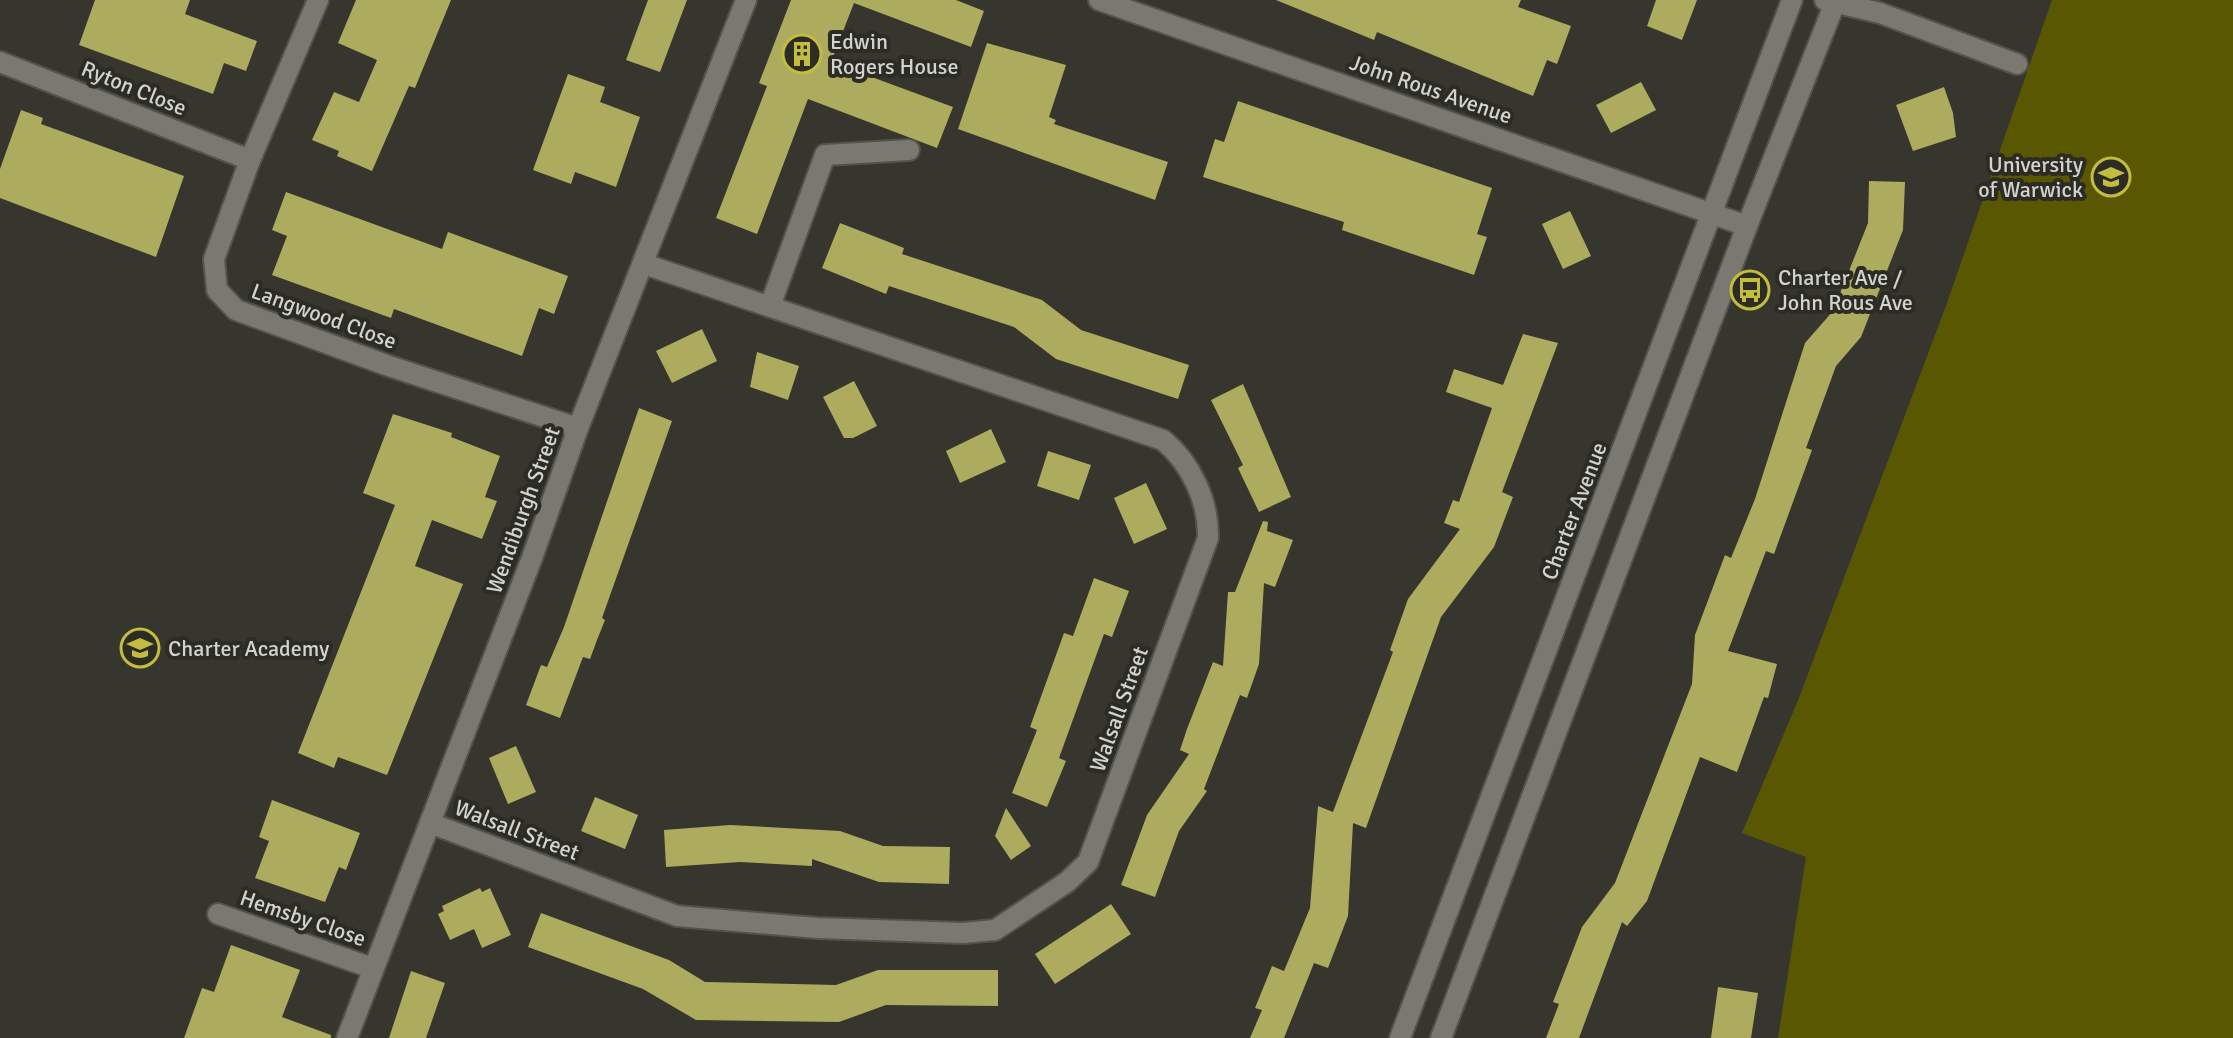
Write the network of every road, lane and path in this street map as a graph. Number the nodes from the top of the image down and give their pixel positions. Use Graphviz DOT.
graph roads {
  1 [pos="318,0"];
  2 [pos="746,0"];
  3 [pos="1099,0"];
  4 [pos="1792,0"];
  5 [pos="1832,1"];
  6 [pos="0,62"];
  7 [pos="2017,64"];
  8 [pos="909,150"];
  9 [pos="250,160"];
  10 [pos="1713,214"];
  11 [pos="1747,226"];
  12 [pos="644,264"];
  13 [pos="770,306"];
  14 [pos="578,428"];
  15 [pos="430,823"];
  16 [pos="218,914"];
  17 [pos="372,968"];
  18 [pos="347,1038"];
  19 [pos="1400,1038"];
  20 [pos="1441,1038"];
  1 -- 9 [label="street, Langwood Close"];
  2 -- 12 [label="street, Wendiburgh Street"];
  3 -- 10 [label="street, John Rous Avenue"];
  4 -- 10 [label="street, Charter Avenue"];
  5 -- 7 [label="street"];
  5 -- 11 [label="street"];
  6 -- 9 [label="street, Ryton Close"];
  8 -- 13 [label="street"];
  9 -- 14 [label="street, Langwood Close"];
  10 -- 11 [label="street, John Rous Avenue"];
  10 -- 19 [label="street, Charter Avenue"];
  11 -- 20 [label="street"];
  12 -- 13 [label="street, Walsall Street"];
  12 -- 14 [label="street, Wendiburgh Street"];
  13 -- 15 [label="street, Walsall Street"];
  14 -- 15 [label="street, Wendiburgh Street"];
  15 -- 17 [label="street, Wendiburgh Street"];
  16 -- 17 [label="street, Hemsby Close"];
  17 -- 18 [label="street, Wendiburgh Street"];
}
